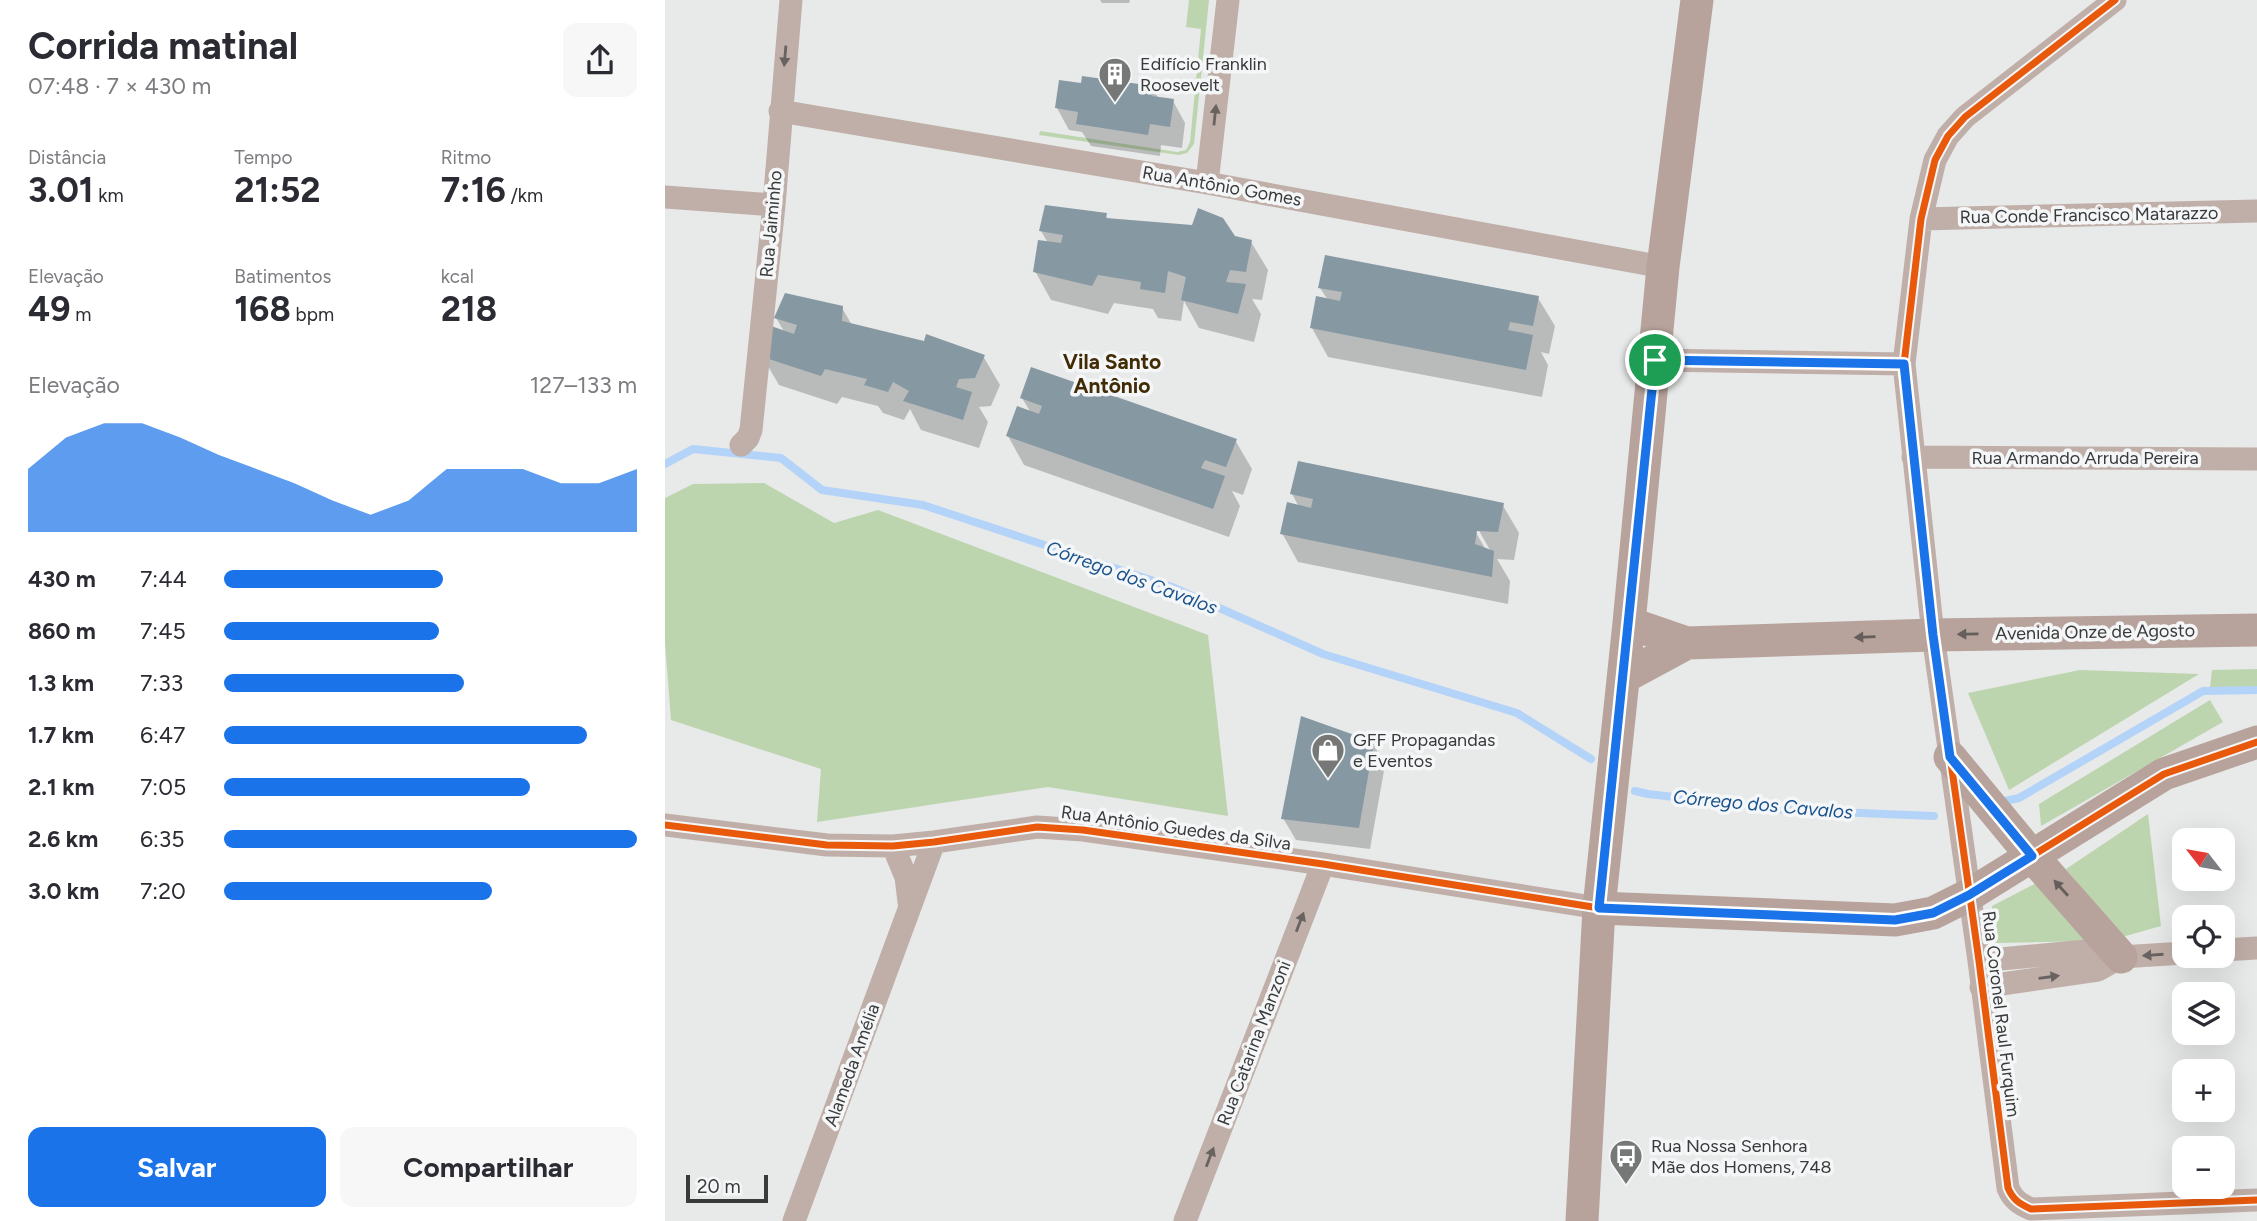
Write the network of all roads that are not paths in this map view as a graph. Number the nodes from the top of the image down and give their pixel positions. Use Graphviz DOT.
graph roads {
  1 [pos="791,0"];
  2 [pos="1228,0"];
  3 [pos="1697,0"];
  4 [pos="2115,0"];
  5 [pos="780,111"];
  6 [pos="1207,183"];
  7 [pos="665,197"];
  8 [pos="774,205"];
  9 [pos="2257,211"];
  10 [pos="1921,219"];
  11 [pos="1663,267"];
  12 [pos="1655,360"];
  13 [pos="1904,364"];
  14 [pos="741,445"];
  15 [pos="1913,457"];
  16 [pos="2257,459"];
  17 [pos="1629,623"];
  18 [pos="2257,630"];
  19 [pos="1933,635"];
  20 [pos="1688,643"];
  21 [pos="1624,677"];
  22 [pos="2257,742"];
  23 [pos="1950,757"];
  24 [pos="665,825"];
  25 [pos="933,842"];
  26 [pos="893,846"];
  27 [pos="2032,856"];
  28 [pos="1323,864"];
  29 [pos="1969,895"];
  30 [pos="1599,908"];
  31 [pos="909,909"];
  32 [pos="2257,948"];
  33 [pos="2235,949"];
  34 [pos="2172,954"];
  35 [pos="2121,957"];
  36 [pos="1979,961"];
  37 [pos="1982,986"];
  38 [pos="2257,1200"];
  39 [pos="2103,1214"];
  40 [pos="794,1221"];
  41 [pos="1185,1221"];
  42 [pos="1582,1221"];
  1 -- 5 [label="street, Rua Jaiminho, one-way"];
  6 -- 2 [label="street, one-way"];
  3 -- 11 [label="street"];
  4 -- 10 [label="street, Rua Coronel Raul Furquim"];
  5 -- 6 [label="street, Rua Antônio Gomes"];
  5 -- 8 [label="street, Rua Jaiminho"];
  6 -- 11 [label="street, Rua Antônio Gomes"];
  7 -- 8 [label="street"];
  8 -- 14 [label="street, Rua Jaiminho"];
  9 -- 10 [label="street, Rua Conde Francisco Matarazzo"];
  10 -- 13 [label="street, Rua Coronel Raul Furquim"];
  11 -- 12 [label="street"];
  12 -- 13 [label="street"];
  12 -- 17 [label="street"];
  13 -- 15 [label="street, Rua Coronel Raul Furquim"];
  15 -- 16 [label="street, Rua Armando Arruda Pereira"];
  15 -- 19 [label="street, Rua Coronel Raul Furquim"];
  17 -- 20 [label="street"];
  17 -- 21 [label="street"];
  18 -- 19 [label="street, Avenida Onze de Agosto, one-way"];
  19 -- 20 [label="street, Avenida Onze de Agosto, one-way"];
  19 -- 23 [label="street, Rua Coronel Raul Furquim"];
  20 -- 21 [label="street"];
  21 -- 30 [label="street"];
  22 -- 27 [label="street"];
  23 -- 27 [label="street"];
  23 -- 29 [label="street, Rua Coronel Raul Furquim"];
  24 -- 26 [label="street, Rua Antônio Guedes da Silva"];
  25 -- 26 [label="street, Rua Antônio Guedes da Silva"];
  25 -- 28 [label="street, Rua Antônio Guedes da Silva"];
  25 -- 31 [label="street, Alameda Amélia"];
  26 -- 31 [label="street, Alameda Amélia"];
  27 -- 29 [label="street"];
  35 -- 27 [label="street, one-way"];
  28 -- 30 [label="street, Rua Antônio Guedes da Silva"];
  41 -- 28 [label="street, Rua Catarina Manzoni, one-way"];
  29 -- 30 [label="street"];
  29 -- 36 [label="street, Rua Coronel Raul Furquim"];
  30 -- 42 [label="street"];
  31 -- 40 [label="street, Alameda Amélia"];
  32 -- 33 [label="street"];
  34 -- 35 [label="street, one-way"];
  35 -- 36 [label="street"];
  37 -- 35 [label="street, one-way"];
  36 -- 37 [label="street, Rua Coronel Raul Furquim"];
  37 -- 39 [label="street, Rua Coronel Raul Furquim"];
  38 -- 39 [label="street"];
}
